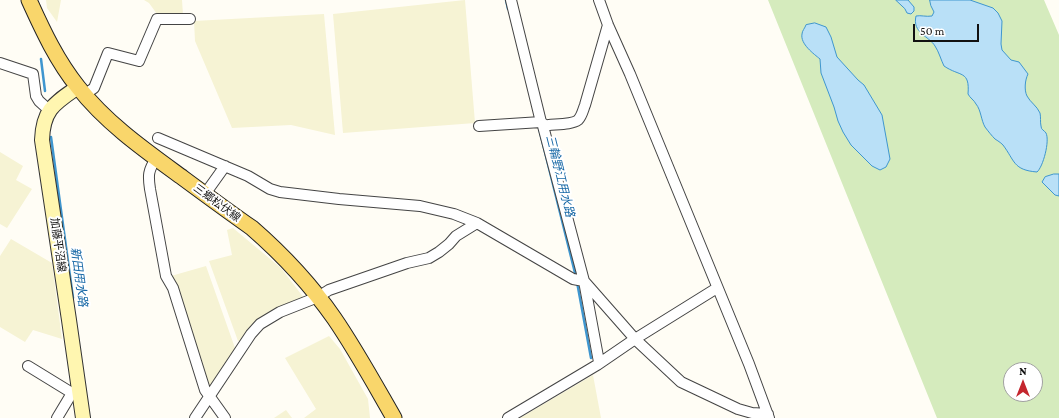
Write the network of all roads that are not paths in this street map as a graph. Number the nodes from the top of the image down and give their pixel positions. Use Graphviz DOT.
graph roads {
  1 [pos="29,0"];
  2 [pos="511,0"];
  3 [pos="599,0"];
  4 [pos="190,19"];
  5 [pos="608,26"];
  6 [pos="0,63"];
  7 [pos="81,91"];
  8 [pos="49,110"];
  9 [pos="543,124"];
  10 [pos="479,126"];
  11 [pos="153,156"];
  12 [pos="225,166"];
  13 [pos="205,194"];
  14 [pos="477,223"];
  15 [pos="584,281"];
  16 [pos="718,288"];
  17 [pos="318,297"];
  18 [pos="635,339"];
  19 [pos="600,362"];
  20 [pos="28,366"];
  21 [pos="75,393"];
  22 [pos="208,396"];
  23 [pos="769,416"];
  24 [pos="57,418"];
  25 [pos="82,418"];
  26 [pos="196,418"];
  27 [pos="225,418"];
  28 [pos="394,418"];
  29 [pos="508,418"];
  1 -- 7 [label="main road, 三郷松伏線"];
  2 -- 9 [label="street"];
  3 -- 5 [label="street"];
  4 -- 7 [label="street"];
  5 -- 9 [label="street"];
  5 -- 16 [label="street"];
  6 -- 8 [label="street"];
  7 -- 8 [label="main road"];
  7 -- 11 [label="main road, 三郷松伏線"];
  8 -- 21 [label="main road, 加藤平沼線"];
  9 -- 10 [label="street"];
  9 -- 15 [label="street"];
  11 -- 12 [label="street"];
  11 -- 13 [label="main road, 三郷松伏線"];
  11 -- 22 [label="street"];
  12 -- 13 [label="street"];
  12 -- 14 [label="street"];
  13 -- 17 [label="main road, 三郷松伏線"];
  14 -- 15 [label="street"];
  14 -- 17 [label="street"];
  15 -- 18 [label="street"];
  15 -- 19 [label="street"];
  16 -- 18 [label="street"];
  16 -- 23 [label="street"];
  17 -- 22 [label="street"];
  17 -- 28 [label="main road, 三郷松伏線"];
  18 -- 19 [label="street"];
  18 -- 23 [label="street"];
  19 -- 29 [label="street"];
  20 -- 21 [label="street"];
  21 -- 24 [label="street"];
  21 -- 25 [label="main road, 加藤平沼線"];
  22 -- 26 [label="street"];
  22 -- 27 [label="street"];
}
